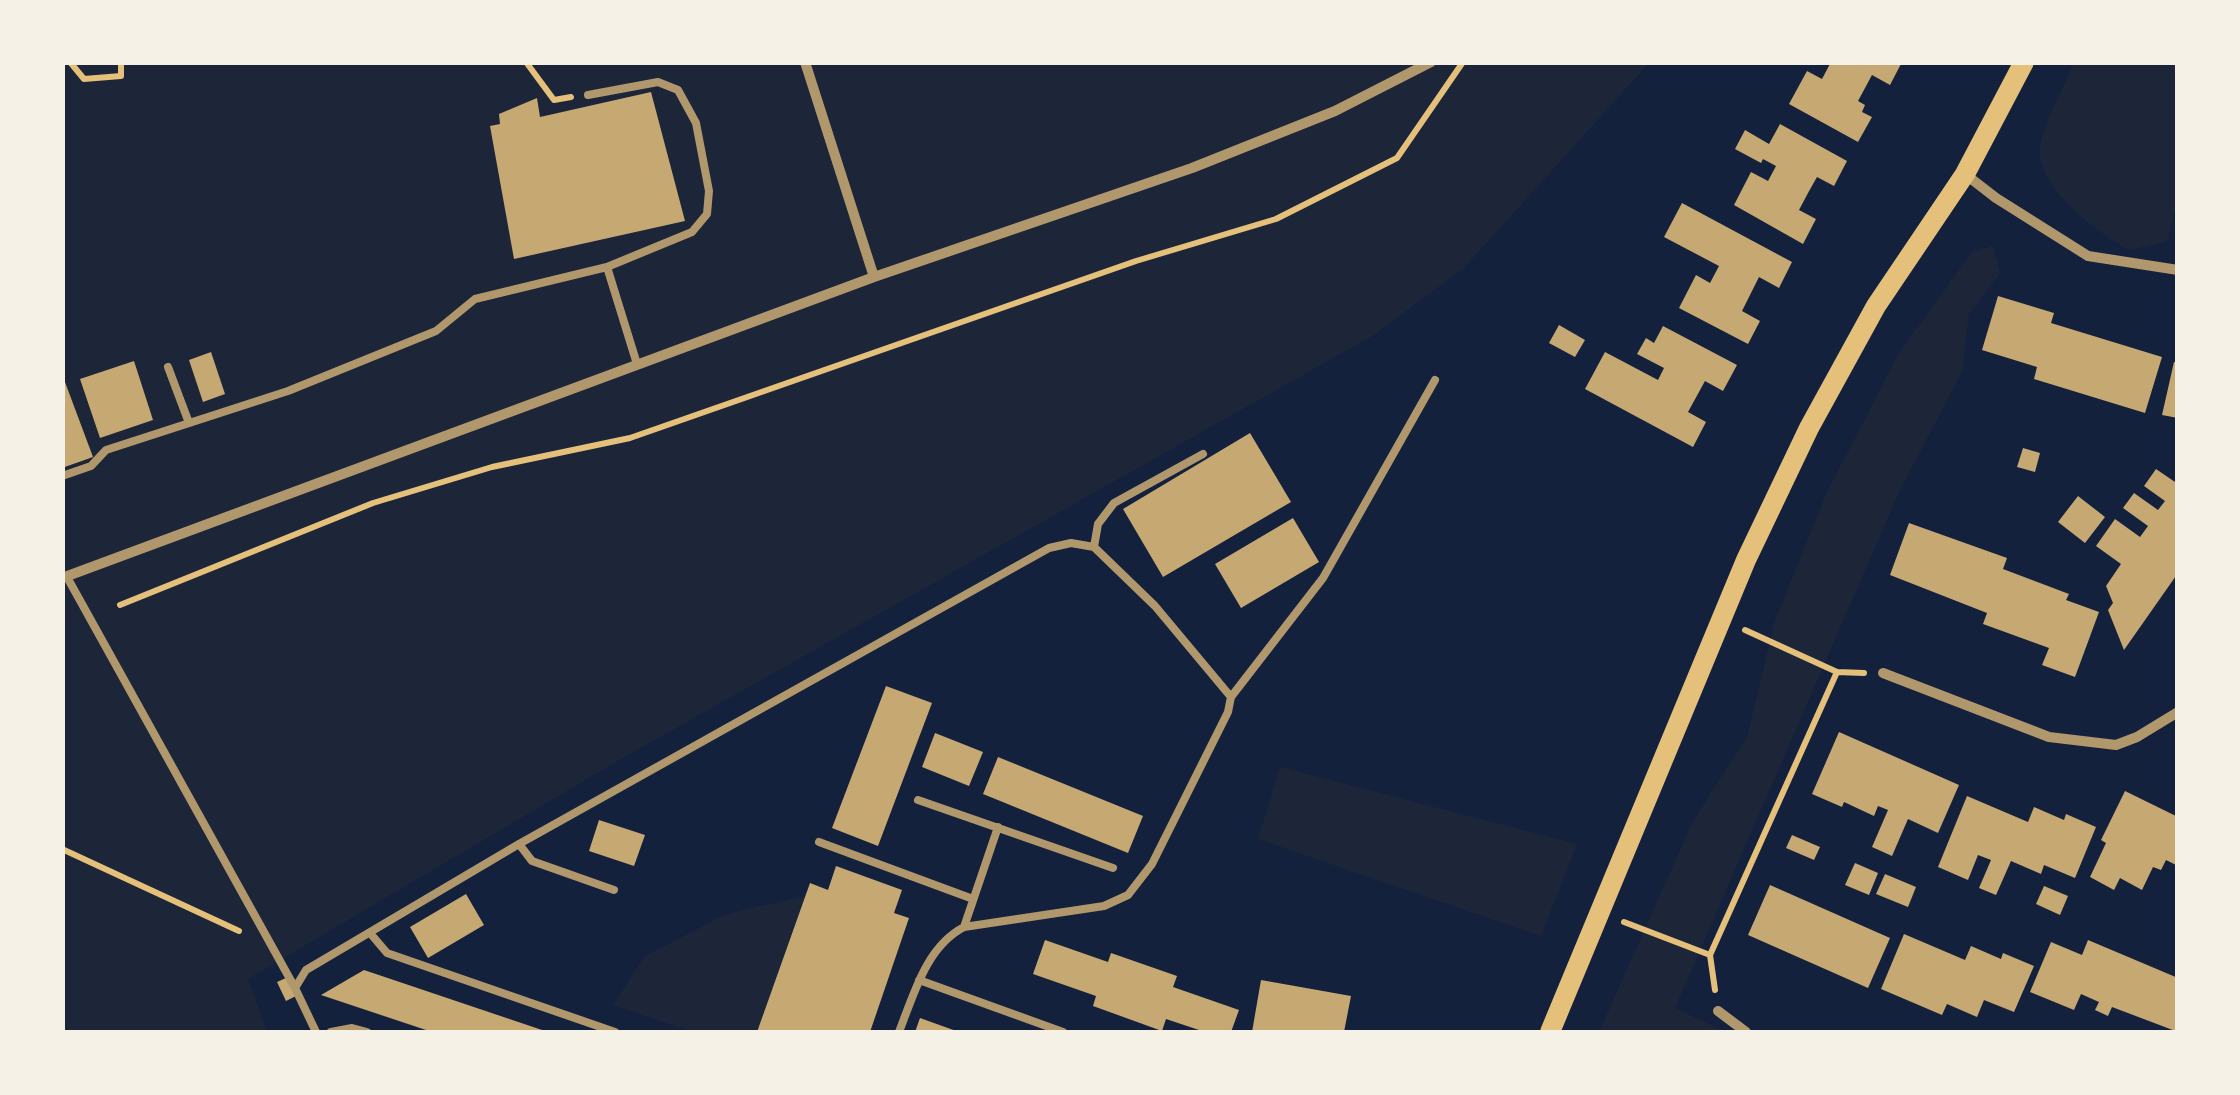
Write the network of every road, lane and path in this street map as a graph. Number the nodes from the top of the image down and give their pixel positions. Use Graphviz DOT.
graph roads {
  1 [pos="70,62"];
  2 [pos="121,62"];
  3 [pos="526,62"];
  4 [pos="805,62"];
  5 [pos="1432,62"];
  6 [pos="1463,62"];
  7 [pos="2024,62"];
  8 [pos="588,94"];
  9 [pos="1965,174"];
  10 [pos="607,267"];
  11 [pos="2178,270"];
  12 [pos="874,277"];
  13 [pos="638,364"];
  14 [pos="168,367"];
  15 [pos="1435,380"];
  16 [pos="189,423"];
  17 [pos="1202,454"];
  18 [pos="62,476"];
  19 [pos="1094,546"];
  20 [pos="65,578"];
  21 [pos="120,605"];
  22 [pos="1720,620"];
  23 [pos="1837,672"];
  24 [pos="1883,673"];
  25 [pos="1231,697"];
  26 [pos="2178,712"];
  27 [pos="918,800"];
  28 [pos="998,828"];
  29 [pos="819,842"];
  30 [pos="519,844"];
  31 [pos="62,849"];
  32 [pos="1112,868"];
  33 [pos="614,890"];
  34 [pos="974,899"];
  35 [pos="964,927"];
  36 [pos="1644,930"];
  37 [pos="370,933"];
  38 [pos="276,948"];
  39 [pos="1710,955"];
  40 [pos="919,980"];
  41 [pos="295,988"];
  42 [pos="1718,1011"];
  43 [pos="316,1032"];
  44 [pos="330,1032"];
  45 [pos="367,1032"];
  46 [pos="615,1032"];
  47 [pos="898,1032"];
  48 [pos="1063,1032"];
  49 [pos="1550,1032"];
  50 [pos="1746,1032"];
  1 -- 2 [label="path"];
  3 -- 8 [label="path"];
  4 -- 12 [label="street"];
  5 -- 12 [label="street"];
  6 -- 21 [label="path"];
  7 -- 9 [label="main road"];
  8 -- 10 [label="lane"];
  9 -- 11 [label="street"];
  9 -- 22 [label="main road"];
  10 -- 13 [label="lane"];
  10 -- 16 [label="lane"];
  12 -- 13 [label="street"];
  13 -- 20 [label="street"];
  14 -- 16 [label="lane"];
  15 -- 25 [label="lane"];
  16 -- 18 [label="lane"];
  17 -- 19 [label="lane"];
  19 -- 25 [label="lane"];
  19 -- 30 [label="lane"];
  20 -- 38 [label="lane"];
  22 -- 23 [label="path"];
  22 -- 49 [label="main road"];
  23 -- 24 [label="path"];
  23 -- 39 [label="path"];
  24 -- 26 [label="street"];
  25 -- 35 [label="lane"];
  27 -- 28 [label="lane"];
  28 -- 32 [label="lane"];
  28 -- 34 [label="lane"];
  29 -- 34 [label="lane"];
  30 -- 33 [label="lane"];
  30 -- 37 [label="lane"];
  31 -- 38 [label="path"];
  34 -- 35 [label="lane"];
  35 -- 40 [label="lane"];
  36 -- 39 [label="path"];
  37 -- 41 [label="lane"];
  37 -- 46 [label="lane"];
  38 -- 41 [label="lane"];
  39 -- 42 [label="path"];
  40 -- 47 [label="lane"];
  40 -- 48 [label="lane"];
  41 -- 43 [label="lane"];
  42 -- 50 [label="street"];
  44 -- 45 [label="lane"];
}
